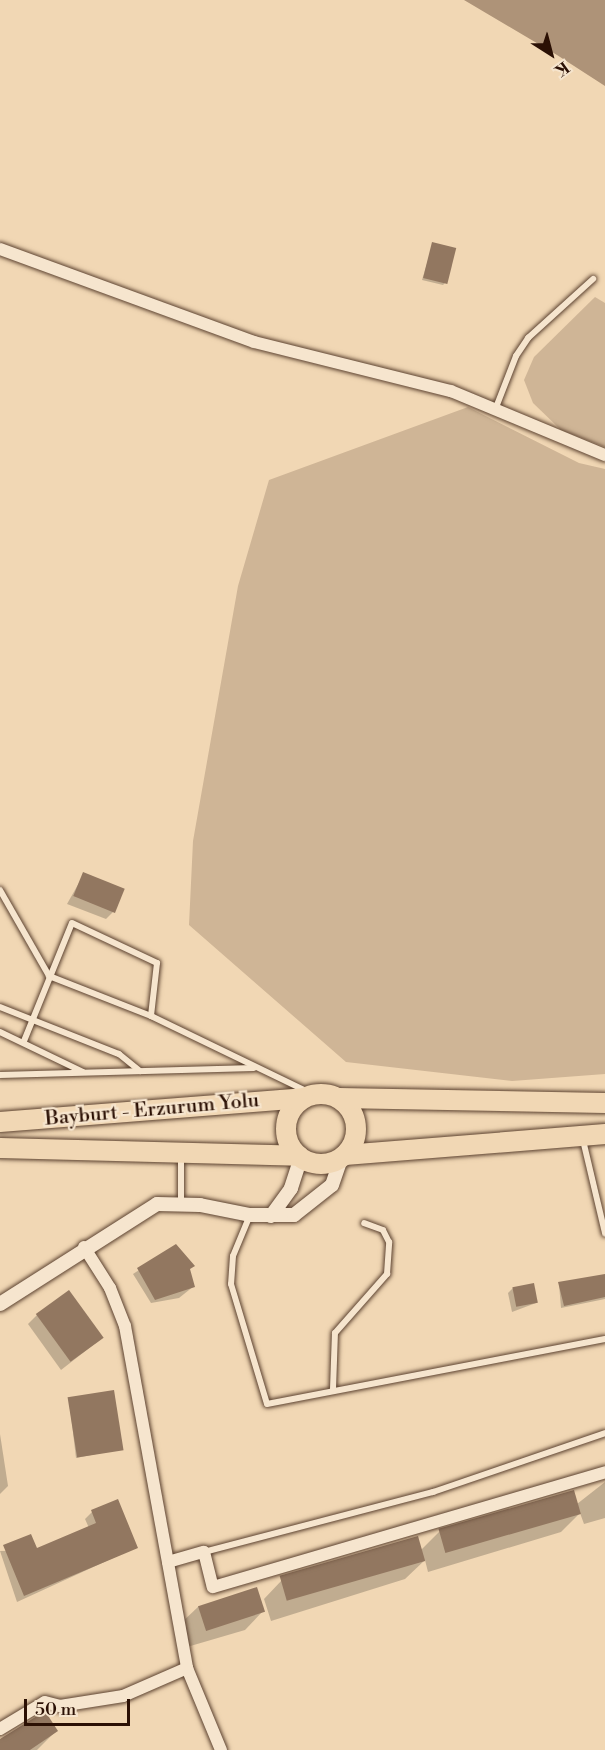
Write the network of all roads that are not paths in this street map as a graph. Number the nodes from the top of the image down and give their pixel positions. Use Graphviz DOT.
graph roads {
  1 [pos="0,249"];
  2 [pos="593,279"];
  3 [pos="495,410"];
  4 [pos="605,455"];
  5 [pos="0,890"];
  6 [pos="49,976"];
  7 [pos="0,1007"];
  8 [pos="151,1016"];
  9 [pos="32,1020"];
  10 [pos="0,1032"];
  11 [pos="24,1041"];
  12 [pos="256,1068"];
  13 [pos="140,1071"];
  14 [pos="84,1072"];
  15 [pos="0,1075"];
  16 [pos="308,1096"];
  17 [pos="339,1098"];
  18 [pos="605,1103"];
  19 [pos="0,1122"];
  20 [pos="605,1134"];
  21 [pos="582,1136"];
  22 [pos="0,1148"];
  23 [pos="181,1151"];
  24 [pos="344,1156"];
  25 [pos="300,1157"];
  26 [pos="181,1203"];
  27 [pos="250,1215"];
  28 [pos="271,1216"];
  29 [pos="364,1223"];
  30 [pos="605,1233"];
  31 [pos="84,1247"];
  32 [pos="0,1304"];
  33 [pos="605,1339"];
  34 [pos="333,1389"];
  35 [pos="605,1433"];
  36 [pos="605,1472"];
  37 [pos="204,1552"];
  38 [pos="168,1562"];
  39 [pos="187,1668"];
  40 [pos="0,1729"];
  41 [pos="221,1750"];
  1 -- 3 [label="street"];
  2 -- 3 [label="lane"];
  3 -- 4 [label="street"];
  5 -- 6 [label="lane"];
  6 -- 8 [label="lane"];
  6 -- 8 [label="lane"];
  6 -- 9 [label="lane"];
  7 -- 9 [label="lane"];
  8 -- 12 [label="lane"];
  9 -- 11 [label="lane"];
  9 -- 13 [label="lane"];
  10 -- 11 [label="lane"];
  11 -- 14 [label="lane"];
  12 -- 13 [label="lane"];
  12 -- 16 [label="lane"];
  13 -- 14 [label="lane"];
  14 -- 15 [label="lane"];
  16 -- 17 [label="highway, Bayburt - Erzurum Yolu"];
  16 -- 19 [label="highway, Bayburt - Erzurum Yolu"];
  16 -- 25 [label="highway, Bayburt - Erzurum Yolu"];
  17 -- 18 [label="highway, Bayburt - Erzurum Yolu"];
  17 -- 24 [label="highway"];
  20 -- 21 [label="highway, Bayburt - Erzurum Yolu"];
  21 -- 24 [label="highway, Bayburt - Erzurum Yolu"];
  21 -- 30 [label="lane"];
  22 -- 23 [label="highway, Bayburt - Erzurum Yolu"];
  23 -- 25 [label="highway, Bayburt - Erzurum Yolu"];
  23 -- 26 [label="lane"];
  24 -- 25 [label="highway, Bayburt - Erzurum Yolu"];
  24 -- 28 [label="street"];
  25 -- 28 [label="street"];
  26 -- 27 [label="street"];
  26 -- 31 [label="street"];
  27 -- 28 [label="street"];
  27 -- 34 [label="lane"];
  29 -- 34 [label="lane"];
  31 -- 32 [label="street"];
  31 -- 38 [label="street"];
  33 -- 34 [label="lane"];
  35 -- 37 [label="lane"];
  36 -- 37 [label="street"];
  37 -- 38 [label="street"];
  38 -- 39 [label="street"];
  39 -- 40 [label="street"];
  39 -- 41 [label="street"];
}
